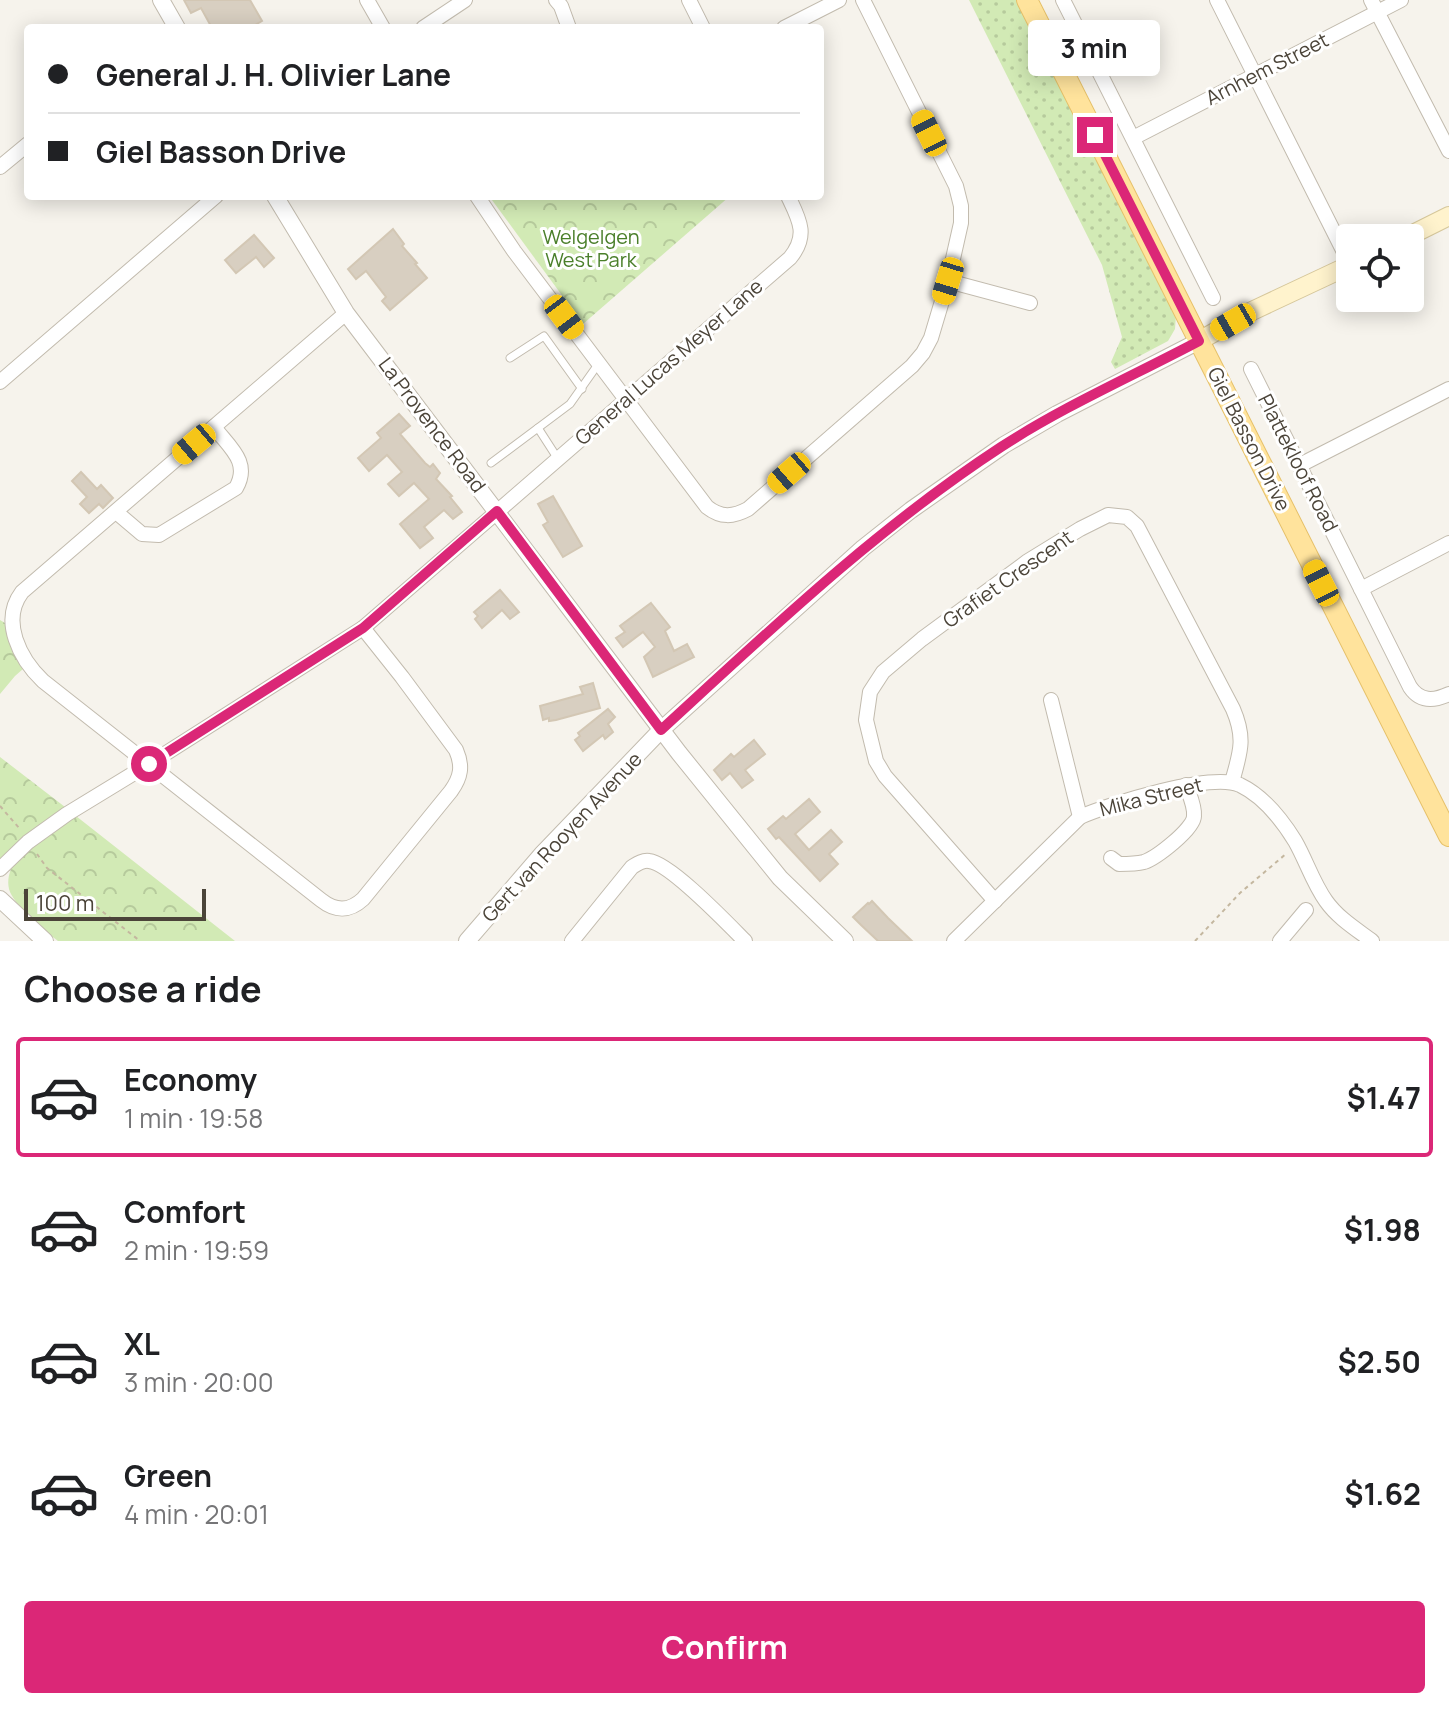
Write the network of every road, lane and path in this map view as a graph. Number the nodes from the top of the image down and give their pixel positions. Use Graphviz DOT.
graph roads {
  1 [pos="161,0"];
  2 [pos="367,0"];
  3 [pos="465,0"];
  4 [pos="556,0"];
  5 [pos="689,0"];
  6 [pos="839,0"];
  7 [pos="863,0"];
  8 [pos="1027,0"];
  9 [pos="1063,0"];
  10 [pos="1217,0"];
  11 [pos="1401,0"];
  12 [pos="1374,6"];
  13 [pos="172,24"];
  14 [pos="381,24"];
  15 [pos="429,24"];
  16 [pos="568,24"];
  17 [pos="701,24"];
  18 [pos="792,24"];
  19 [pos="1255,75"];
  20 [pos="1133,138"];
  21 [pos="24,147"];
  22 [pos="1449,151"];
  23 [pos="0,167"];
  24 [pos="211,200"];
  25 [pos="277,200"];
  26 [pos="480,200"];
  27 [pos="790,200"];
  28 [pos="1449,216"];
  29 [pos="1424,228"];
  30 [pos="1336,236"];
  31 [pos="1336,271"];
  32 [pos="948,281"];
  33 [pos="1213,298"];
  34 [pos="1030,303"];
  35 [pos="346,313"];
  36 [pos="1199,341"];
  37 [pos="510,358"];
  38 [pos="599,363"];
  39 [pos="1251,369"];
  40 [pos="0,382"];
  41 [pos="582,389"];
  42 [pos="1449,389"];
  43 [pos="626,399"];
  44 [pos="214,427"];
  45 [pos="538,428"];
  46 [pos="558,459"];
  47 [pos="491,463"];
  48 [pos="1300,465"];
  49 [pos="497,511"];
  50 [pos="116,512"];
  51 [pos="1449,543"];
  52 [pos="1361,589"];
  53 [pos="363,628"];
  54 [pos="1449,694"];
  55 [pos="1051,700"];
  56 [pos="661,730"];
  57 [pos="149,764"];
  58 [pos="1232,782"];
  59 [pos="1186,785"];
  60 [pos="0,806"];
  61 [pos="1080,817"];
  62 [pos="1449,836"];
  63 [pos="28,842"];
  64 [pos="1297,845"];
  65 [pos="1111,858"];
  66 [pos="0,869"];
  67 [pos="0,899"];
  68 [pos="995,901"];
  69 [pos="1306,910"];
  70 [pos="45,941"];
  71 [pos="140,941"];
  72 [pos="467,941"];
  73 [pos="572,941"];
  74 [pos="745,941"];
  75 [pos="845,941"];
  76 [pos="954,941"];
  77 [pos="1195,941"];
  78 [pos="1280,941"];
  79 [pos="1372,941"];
  1 -- 13 [label="street"];
  2 -- 14 [label="street"];
  3 -- 15 [label="street"];
  4 -- 16 [label="street"];
  5 -- 17 [label="street"];
  6 -- 18 [label="street"];
  7 -- 32 [label="street"];
  8 -- 36 [label="main road, Giel Basson Drive"];
  9 -- 20 [label="street"];
  10 -- 19 [label="street"];
  11 -- 12 [label="street, Arnhem Street"];
  12 -- 19 [label="street, Arnhem Street"];
  12 -- 22 [label="street"];
  19 -- 20 [label="street, Arnhem Street"];
  19 -- 30 [label="street"];
  20 -- 33 [label="street"];
  21 -- 23 [label="street"];
  24 -- 40 [label="street"];
  25 -- 35 [label="street, La Provence Road"];
  26 -- 38 [label="street"];
  27 -- 43 [label="street, General Lucas Meyer Lane"];
  28 -- 29 [label="main road"];
  31 -- 36 [label="main road"];
  32 -- 34 [label="street"];
  32 -- 43 [label="street"];
  35 -- 44 [label="street"];
  35 -- 49 [label="street, La Provence Road"];
  36 -- 56 [label="street, Gert van Rooyen Avenue"];
  36 -- 62 [label="main road, Giel Basson Drive"];
  37 -- 41 [label="lane"];
  38 -- 41 [label="lane"];
  38 -- 43 [label="street"];
  39 -- 48 [label="street, Plattekloof Road"];
  41 -- 45 [label="lane"];
  42 -- 48 [label="street"];
  43 -- 46 [label="street, General Lucas Meyer Lane"];
  44 -- 50 [label="street"];
  44 -- 50 [label="street"];
  45 -- 46 [label="lane"];
  45 -- 47 [label="lane"];
  46 -- 49 [label="street, General Lucas Meyer Lane"];
  48 -- 52 [label="street, Plattekloof Road"];
  49 -- 53 [label="street, General Lucas Meyer Lane"];
  49 -- 56 [label="street, La Provence Road"];
  50 -- 57 [label="street"];
  51 -- 52 [label="street"];
  52 -- 54 [label="street, Plattekloof Road"];
  53 -- 57 [label="street, General Lucas Meyer Lane"];
  53 -- 57 [label="street"];
  55 -- 61 [label="street"];
  56 -- 72 [label="street, Gert van Rooyen Avenue"];
  56 -- 75 [label="street, La Provence Road"];
  57 -- 63 [label="street, General Lucas Meyer Lane"];
  58 -- 59 [label="street, Mika Street"];
  58 -- 64 [label="street, Mika Street"];
  58 -- 68 [label="street, Grafiet Crescent"];
  59 -- 61 [label="street, Mika Street"];
  59 -- 65 [label="street"];
  60 -- 63 [label="path"];
  61 -- 68 [label="street, Mika Street"];
  63 -- 66 [label="street, General Lucas Meyer Lane"];
  63 -- 71 [label="path"];
  64 -- 77 [label="path"];
  64 -- 79 [label="street, Mika Street"];
  67 -- 70 [label="street"];
  68 -- 76 [label="street, Mika Street"];
  69 -- 78 [label="street"];
  73 -- 74 [label="street"];
}
